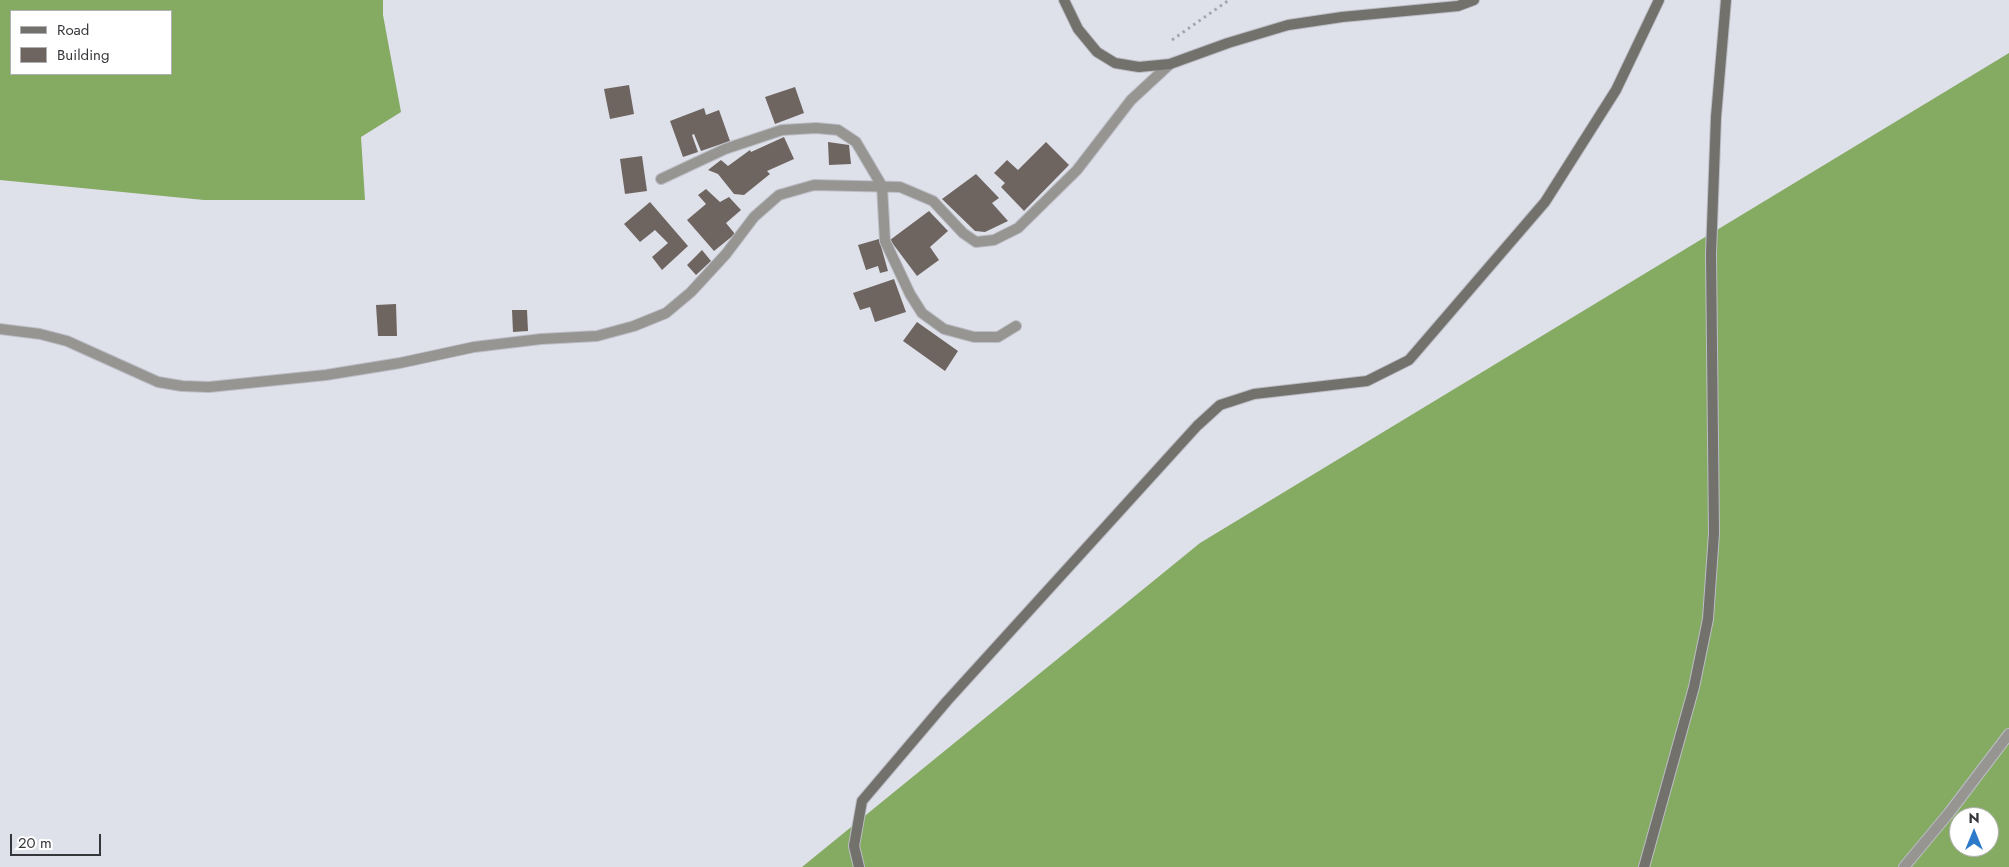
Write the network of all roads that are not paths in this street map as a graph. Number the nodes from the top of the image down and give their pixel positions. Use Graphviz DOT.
graph roads {
  1 [pos="1064,0"];
  2 [pos="1474,0"];
  3 [pos="1659,0"];
  4 [pos="1726,0"];
  5 [pos="1170,64"];
  6 [pos="661,179"];
  7 [pos="882,186"];
  8 [pos="1016,326"];
  9 [pos="0,329"];
  10 [pos="2009,734"];
  11 [pos="859,867"];
  12 [pos="1644,867"];
  13 [pos="1904,867"];
  1 -- 5 [label="street"];
  2 -- 5 [label="street"];
  3 -- 11 [label="street"];
  4 -- 12 [label="street"];
  5 -- 7 [label="street"];
  6 -- 7 [label="street"];
  7 -- 8 [label="street"];
  7 -- 9 [label="street"];
  10 -- 13 [label="street"];
}
